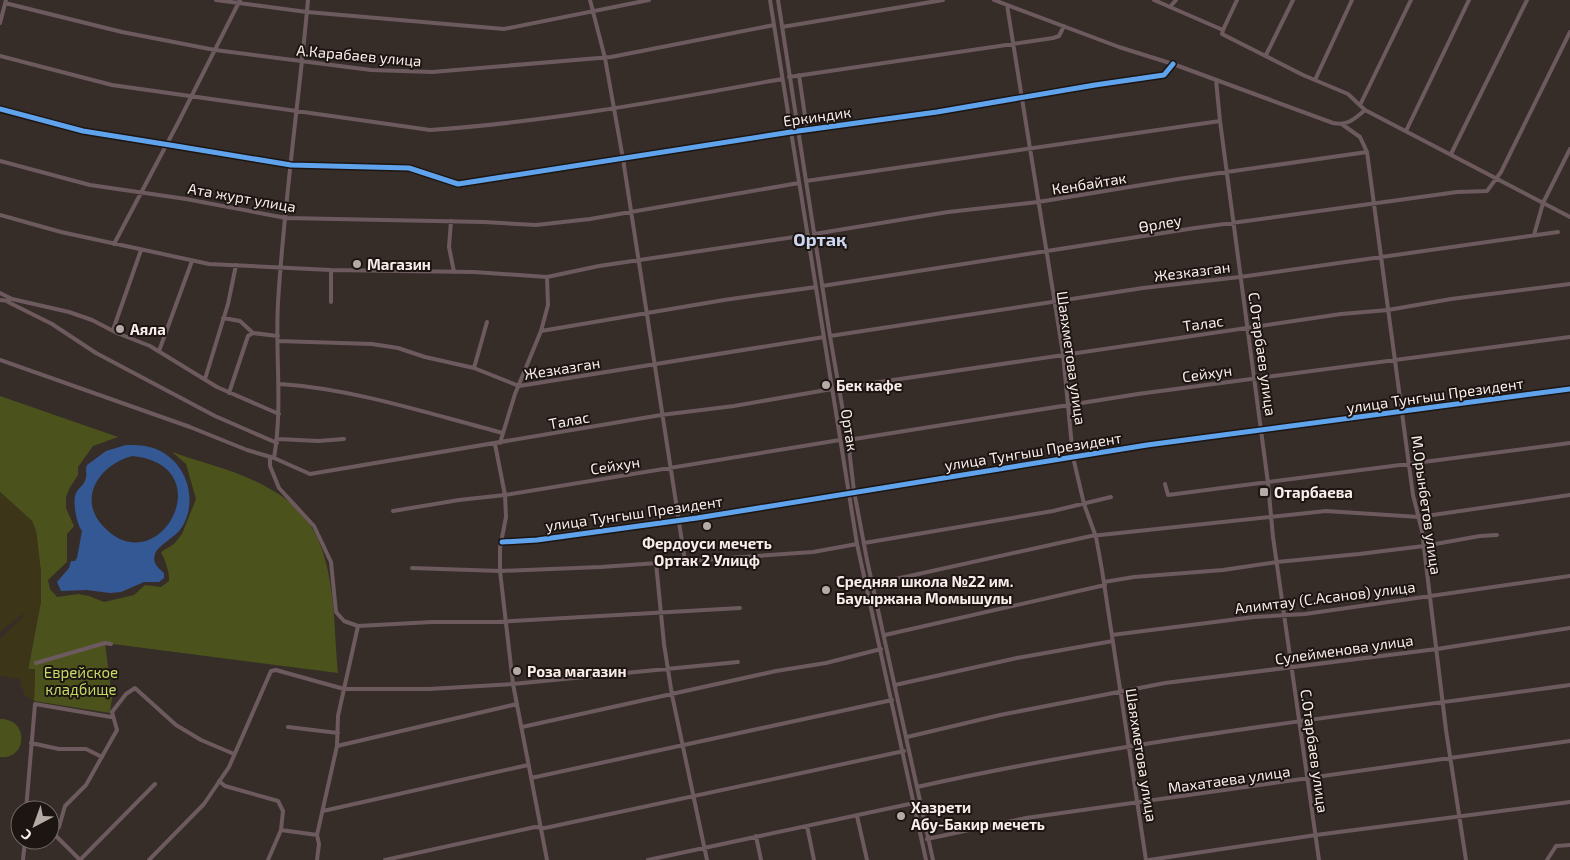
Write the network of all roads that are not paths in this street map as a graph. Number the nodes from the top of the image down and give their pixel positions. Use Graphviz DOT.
graph roads {
  1 [pos="216,0"];
  2 [pos="308,0"];
  3 [pos="590,0"];
  4 [pos="649,0"];
  5 [pos="770,0"];
  6 [pos="778,0"];
  7 [pos="943,0"];
  8 [pos="996,0"];
  9 [pos="1154,0"];
  10 [pos="1176,0"];
  11 [pos="1237,0"];
  12 [pos="1293,0"];
  13 [pos="1352,0"];
  14 [pos="1411,0"];
  15 [pos="1470,0"];
  16 [pos="1527,0"];
  17 [pos="5,2"];
  18 [pos="239,2"];
  19 [pos="1007,5"];
  20 [pos="1170,7"];
  21 [pos="307,12"];
  22 [pos="592,12"];
  23 [pos="0,22"];
  24 [pos="774,25"];
  25 [pos="1064,26"];
  26 [pos="782,27"];
  27 [pos="1223,30"];
  28 [pos="1570,32"];
  29 [pos="1013,44"];
  30 [pos="215,50"];
  31 [pos="0,56"];
  32 [pos="1266,56"];
  33 [pos="605,58"];
  34 [pos="302,62"];
  35 [pos="1174,64"];
  36 [pos="799,75"];
  37 [pos="789,77"];
  38 [pos="782,79"];
  39 [pos="1216,80"];
  40 [pos="1314,80"];
  41 [pos="193,95"];
  42 [pos="1021,98"];
  43 [pos="1360,104"];
  44 [pos="614,108"];
  45 [pos="0,109"];
  46 [pos="1365,110"];
  47 [pos="298,112"];
  48 [pos="1220,121"];
  49 [pos="1343,125"];
  50 [pos="808,130"];
  51 [pos="798,131"];
  52 [pos="1406,131"];
  53 [pos="791,132"];
  54 [pos="166,145"];
  55 [pos="1030,149"];
  56 [pos="1570,149"];
  57 [pos="1367,152"];
  58 [pos="1452,154"];
  59 [pos="623,159"];
  60 [pos="0,161"];
  61 [pos="291,165"];
  62 [pos="1226,172"];
  63 [pos="1496,178"];
  64 [pos="806,182"];
  65 [pos="799,183"];
  66 [pos="141,192"];
  67 [pos="1038,202"];
  68 [pos="1543,203"];
  69 [pos="1374,205"];
  70 [pos="631,212"];
  71 [pos="0,215"];
  72 [pos="1570,217"];
  73 [pos="286,218"];
  74 [pos="451,221"];
  75 [pos="1233,224"];
  76 [pos="1558,232"];
  77 [pos="814,234"];
  78 [pos="808,235"];
  79 [pos="1534,235"];
  80 [pos="114,244"];
  81 [pos="141,250"];
  82 [pos="1045,252"];
  83 [pos="1381,257"];
  84 [pos="192,261"];
  85 [pos="638,261"];
  86 [pos="236,266"];
  87 [pos="281,268"];
  88 [pos="331,270"];
  89 [pos="454,272"];
  90 [pos="547,277"];
  91 [pos="1240,277"];
  92 [pos="1570,284"];
  93 [pos="822,286"];
  94 [pos="816,287"];
  95 [pos="0,293"];
  96 [pos="0,300"];
  97 [pos="10,300"];
  98 [pos="332,302"];
  99 [pos="1053,303"];
  100 [pos="1388,310"];
  101 [pos="648,313"];
  102 [pos="224,318"];
  103 [pos="487,322"];
  104 [pos="1247,328"];
  105 [pos="113,330"];
  106 [pos="541,331"];
  107 [pos="253,333"];
  108 [pos="830,336"];
  109 [pos="824,337"];
  110 [pos="1570,338"];
  111 [pos="278,339"];
  112 [pos="159,351"];
  113 [pos="1063,354"];
  114 [pos="0,360"];
  115 [pos="1395,362"];
  116 [pos="654,365"];
  117 [pos="474,368"];
  118 [pos="1253,378"];
  119 [pos="205,379"];
  120 [pos="280,384"];
  121 [pos="519,386"];
  122 [pos="839,388"];
  123 [pos="832,389"];
  124 [pos="1570,389"];
  125 [pos="229,393"];
  126 [pos="1070,404"];
  127 [pos="1402,412"];
  128 [pos="279,414"];
  129 [pos="661,414"];
  130 [pos="1260,432"];
  131 [pos="503,433"];
  132 [pos="344,439"];
  133 [pos="840,440"];
  134 [pos="848,440"];
  135 [pos="277,441"];
  136 [pos="1570,443"];
  137 [pos="497,444"];
  138 [pos="272,457"];
  139 [pos="1073,457"];
  140 [pos="1410,464"];
  141 [pos="670,468"];
  142 [pos="1268,483"];
  143 [pos="1165,484"];
  144 [pos="854,491"];
  145 [pos="849,492"];
  146 [pos="505,495"];
  147 [pos="1570,495"];
  148 [pos="1111,497"];
  149 [pos="1084,504"];
  150 [pos="393,511"];
  151 [pos="1272,516"];
  152 [pos="1419,517"];
  153 [pos="678,519"];
  154 [pos="1497,536"];
  155 [pos="1096,537"];
  156 [pos="502,542"];
  157 [pos="864,543"];
  158 [pos="857,544"];
  159 [pos="1424,546"];
  160 [pos="685,561"];
  161 [pos="1277,562"];
  162 [pos="656,563"];
  163 [pos="412,568"];
  164 [pos="500,571"];
  165 [pos="1570,576"];
  166 [pos="873,584"];
  167 [pos="1104,584"];
  168 [pos="1429,596"];
  169 [pos="740,608"];
  170 [pos="661,614"];
  171 [pos="1284,616"];
  172 [pos="505,622"];
  173 [pos="358,626"];
  174 [pos="1570,628"];
  175 [pos="885,635"];
  176 [pos="1112,635"];
  177 [pos="1113,641"];
  178 [pos="111,644"];
  179 [pos="881,649"];
  180 [pos="1437,649"];
  181 [pos="738,662"];
  182 [pos="36,663"];
  183 [pos="1292,668"];
  184 [pos="668,671"];
  185 [pos="513,684"];
  186 [pos="895,685"];
  187 [pos="1570,685"];
  188 [pos="344,689"];
  189 [pos="1121,692"];
  190 [pos="672,695"];
  191 [pos="892,700"];
  192 [pos="1444,703"];
  193 [pos="517,704"];
  194 [pos="111,716"];
  195 [pos="1299,723"];
  196 [pos="288,728"];
  197 [pos="522,728"];
  198 [pos="338,733"];
  199 [pos="907,736"];
  200 [pos="1570,741"];
  201 [pos="31,743"];
  202 [pos="683,744"];
  203 [pos="337,746"];
  204 [pos="1129,747"];
  205 [pos="904,751"];
  206 [pos="234,754"];
  207 [pos="102,757"];
  208 [pos="1452,759"];
  209 [pos="528,765"];
  210 [pos="531,778"];
  211 [pos="1308,779"];
  212 [pos="219,781"];
  213 [pos="155,784"];
  214 [pos="917,787"];
  215 [pos="694,796"];
  216 [pos="27,800"];
  217 [pos="1570,802"];
  218 [pos="914,803"];
  219 [pos="1138,804"];
  220 [pos="322,811"];
  221 [pos="857,816"];
  222 [pos="1461,818"];
  223 [pos="60,824"];
  224 [pos="808,826"];
  225 [pos="540,828"];
  226 [pos="281,830"];
  227 [pos="1316,835"];
  228 [pos="316,836"];
  229 [pos="756,836"];
  230 [pos="928,839"];
  231 [pos="922,840"];
  232 [pos="60,841"];
  233 [pos="1570,845"];
  234 [pos="704,847"];
  235 [pos="656,859"];
  236 [pos="80,860"];
  237 [pos="149,860"];
  238 [pos="268,860"];
  239 [pos="317,860"];
  240 [pos="385,860"];
  241 [pos="547,860"];
  242 [pos="648,860"];
  243 [pos="707,860"];
  244 [pos="761,860"];
  245 [pos="814,860"];
  246 [pos="867,860"];
  247 [pos="926,860"];
  248 [pos="933,860"];
  249 [pos="1146,860"];
  250 [pos="1150,860"];
  251 [pos="1319,860"];
  252 [pos="1466,860"];
  253 [pos="1547,860"];
  1 -- 18 [label="street"];
  2 -- 21 [label="street"];
  3 -- 22 [label="street"];
  4 -- 22 [label="street"];
  5 -- 24 [label="street, Ортак"];
  6 -- 26 [label="street, Ортак"];
  7 -- 26 [label="street"];
  8 -- 19 [label="street"];
  9 -- 20 [label="street"];
  10 -- 20 [label="street"];
  11 -- 27 [label="street"];
  12 -- 32 [label="street"];
  13 -- 40 [label="street"];
  14 -- 43 [label="street"];
  15 -- 52 [label="street"];
  16 -- 58 [label="street"];
  17 -- 23 [label="street"];
  17 -- 30 [label="street, А.Карабаев улица"];
  18 -- 21 [label="street"];
  18 -- 30 [label="street"];
  19 -- 25 [label="street"];
  19 -- 29 [label="street, Шаяхметова улица"];
  20 -- 27 [label="street"];
  21 -- 22 [label="street"];
  21 -- 34 [label="street"];
  22 -- 33 [label="street"];
  24 -- 33 [label="street, А.Карабаев улица"];
  24 -- 38 [label="street, Ортак"];
  25 -- 29 [label="street"];
  25 -- 35 [label="street"];
  26 -- 37 [label="street, Ортак"];
  27 -- 32 [label="street"];
  28 -- 63 [label="street"];
  29 -- 36 [label="street"];
  29 -- 42 [label="street, Шаяхметова улица"];
  30 -- 34 [label="street, А.Карабаев улица"];
  30 -- 41 [label="street"];
  31 -- 41 [label="street"];
  32 -- 40 [label="street"];
  33 -- 34 [label="street, А.Карабаев улица"];
  33 -- 44 [label="street"];
  34 -- 47 [label="street"];
  35 -- 39 [label="street"];
  35 -- 42 [label="street, Еркиндик"];
  36 -- 37 [label="street"];
  36 -- 50 [label="street"];
  37 -- 51 [label="street, Ортак"];
  38 -- 44 [label="street"];
  38 -- 53 [label="street, Ортак"];
  39 -- 48 [label="street, С.Отарбаев улица"];
  39 -- 49 [label="street"];
  40 -- 43 [label="street"];
  41 -- 47 [label="street"];
  41 -- 54 [label="street"];
  42 -- 50 [label="street, Еркиндик"];
  42 -- 55 [label="street, Шаяхметова улица"];
  43 -- 46 [label="street"];
  44 -- 47 [label="street"];
  44 -- 59 [label="street"];
  45 -- 54 [label="street"];
  46 -- 49 [label="street"];
  46 -- 52 [label="street"];
  47 -- 61 [label="street"];
  48 -- 55 [label="street"];
  48 -- 62 [label="street, С.Отарбаев улица"];
  49 -- 57 [label="street"];
  50 -- 51 [label="street, Еркиндик"];
  51 -- 53 [label="street, Еркиндик"];
  51 -- 64 [label="street, Ортак"];
  52 -- 58 [label="street"];
  53 -- 59 [label="street, Еркиндик"];
  53 -- 65 [label="street, Ортак"];
  54 -- 61 [label="street"];
  54 -- 66 [label="street"];
  55 -- 64 [label="street"];
  55 -- 67 [label="street, Шаяхметова улица"];
  56 -- 68 [label="street"];
  57 -- 62 [label="street, Кенбайтак"];
  57 -- 69 [label="street, М.Орынбетов улица"];
  58 -- 63 [label="street"];
  59 -- 61 [label="street, Еркиндик"];
  59 -- 70 [label="street"];
  60 -- 66 [label="street, Ата журт улица"];
  61 -- 73 [label="street"];
  62 -- 67 [label="street, Кенбайтак"];
  62 -- 75 [label="street, С.Отарбаев улица"];
  63 -- 68 [label="street"];
  63 -- 69 [label="street, Өрлеу"];
  64 -- 77 [label="street, Ортак"];
  65 -- 70 [label="street, Ата журт улица"];
  65 -- 78 [label="street, Ортак"];
  66 -- 73 [label="street, Ата журт улица"];
  66 -- 80 [label="street"];
  67 -- 77 [label="street, Кенбайтак"];
  67 -- 82 [label="street, Шаяхметова улица"];
  68 -- 72 [label="street"];
  68 -- 79 [label="street"];
  69 -- 75 [label="street, Өрлеу"];
  69 -- 83 [label="street, М.Орынбетов улица"];
  70 -- 74 [label="street, Ата журт улица"];
  70 -- 85 [label="street"];
  71 -- 80 [label="street"];
  73 -- 74 [label="street, Ата журт улица"];
  73 -- 87 [label="street"];
  74 -- 89 [label="street"];
  75 -- 82 [label="street, Өрлеу"];
  75 -- 91 [label="street, С.Отарбаев улица"];
  76 -- 79 [label="street, Жезказган"];
  77 -- 93 [label="street, Ортак"];
  78 -- 85 [label="street"];
  78 -- 94 [label="street, Ортак"];
  79 -- 83 [label="street, Жезказган"];
  80 -- 81 [label="street"];
  81 -- 84 [label="street"];
  81 -- 105 [label="street"];
  82 -- 93 [label="street, Өрлеу"];
  82 -- 99 [label="street, Шаяхметова улица"];
  83 -- 91 [label="street, Жезказган"];
  83 -- 100 [label="street, М.Орынбетов улица"];
  84 -- 86 [label="street"];
  84 -- 112 [label="street"];
  85 -- 90 [label="street"];
  85 -- 101 [label="street"];
  86 -- 87 [label="street"];
  86 -- 102 [label="street"];
  87 -- 88 [label="street"];
  87 -- 111 [label="street"];
  88 -- 89 [label="street"];
  88 -- 98 [label="street"];
  89 -- 90 [label="street"];
  90 -- 106 [label="street"];
  91 -- 99 [label="street, Жезказган"];
  91 -- 104 [label="street, С.Отарбаев улица"];
  92 -- 100 [label="street, Талас"];
  93 -- 108 [label="street, Ортак"];
  94 -- 101 [label="street"];
  94 -- 109 [label="street, Ортак"];
  95 -- 97 [label="street"];
  96 -- 97 [label="street"];
  97 -- 105 [label="street"];
  97 -- 135 [label="street"];
  99 -- 108 [label="street, Жезказган"];
  99 -- 113 [label="street, Шаяхметова улица"];
  100 -- 104 [label="street, Талас"];
  100 -- 115 [label="street, М.Орынбетов улица"];
  101 -- 106 [label="street"];
  101 -- 116 [label="street"];
  102 -- 107 [label="street"];
  102 -- 119 [label="street"];
  103 -- 117 [label="street"];
  104 -- 113 [label="street, Талас"];
  104 -- 118 [label="street, С.Отарбаев улица"];
  105 -- 112 [label="street"];
  106 -- 121 [label="street"];
  107 -- 111 [label="street, Жезказган"];
  107 -- 125 [label="street"];
  108 -- 122 [label="street, Ортак"];
  109 -- 116 [label="street, Жезказган"];
  109 -- 123 [label="street, Ортак"];
  110 -- 115 [label="street, Сейхун"];
  111 -- 117 [label="street, Жезказган"];
  111 -- 120 [label="street"];
  112 -- 119 [label="street"];
  113 -- 122 [label="street, Талас"];
  113 -- 126 [label="street, Шаяхметова улица"];
  114 -- 138 [label="street"];
  115 -- 118 [label="street, Сейхун"];
  115 -- 127 [label="street, М.Орынбетов улица"];
  116 -- 121 [label="street, Жезказган"];
  116 -- 129 [label="street"];
  117 -- 121 [label="street, Жезказган"];
  118 -- 126 [label="street, Сейхун"];
  118 -- 130 [label="street, С.Отарбаев улица"];
  119 -- 125 [label="street"];
  120 -- 128 [label="street"];
  120 -- 131 [label="street"];
  121 -- 131 [label="street"];
  122 -- 134 [label="street, Ортак"];
  123 -- 129 [label="street, Талас"];
  123 -- 133 [label="street, Ортак"];
  124 -- 127 [label="street, улица Тунгыш Президент"];
  125 -- 128 [label="street"];
  126 -- 134 [label="street, Сейхун"];
  126 -- 139 [label="street, Шаяхметова улица"];
  127 -- 130 [label="street, улица Тунгыш Президент"];
  127 -- 140 [label="street, М.Орынбетов улица"];
  128 -- 135 [label="street"];
  129 -- 137 [label="street, Талас"];
  129 -- 141 [label="street"];
  130 -- 139 [label="street, улица Тунгыш Президент"];
  130 -- 142 [label="street, С.Отарбаев улица"];
  131 -- 137 [label="street"];
  132 -- 135 [label="street"];
  133 -- 141 [label="street, Сейхун"];
  133 -- 145 [label="street, Ортак"];
  134 -- 144 [label="street, Ортак"];
  135 -- 138 [label="street"];
  136 -- 140 [label="street"];
  137 -- 138 [label="street, Талас"];
  137 -- 146 [label="street"];
  138 -- 173 [label="street"];
  139 -- 144 [label="street, улица Тунгыш Президент"];
  139 -- 149 [label="street, Шаяхметова улица"];
  140 -- 142 [label="street"];
  140 -- 152 [label="street, М.Орынбетов улица"];
  141 -- 146 [label="street, Сейхун"];
  141 -- 153 [label="street"];
  142 -- 143 [label="street"];
  142 -- 151 [label="street, С.Отарбаев улица"];
  144 -- 145 [label="street, улица Тунгыш Президент"];
  144 -- 157 [label="street, Ортак"];
  145 -- 153 [label="street, улица Тунгыш Президент"];
  145 -- 158 [label="street, Ортак"];
  146 -- 150 [label="street, Сейхун"];
  146 -- 156 [label="street"];
  147 -- 152 [label="street"];
  148 -- 149 [label="street"];
  149 -- 155 [label="street, Шаяхметова улица"];
  149 -- 157 [label="street"];
  151 -- 152 [label="street"];
  151 -- 155 [label="street"];
  151 -- 161 [label="street, С.Отарбаев улица"];
  152 -- 159 [label="street, М.Орынбетов улица"];
  153 -- 156 [label="street, улица Тунгыш Президент"];
  153 -- 160 [label="street"];
  154 -- 159 [label="street"];
  155 -- 166 [label="street"];
  155 -- 167 [label="street, Шаяхметова улица"];
  156 -- 164 [label="street"];
  157 -- 166 [label="street, Ортак"];
  158 -- 160 [label="street"];
  158 -- 179 [label="street, Ортак"];
  159 -- 161 [label="street"];
  159 -- 168 [label="street, М.Орынбетов улица"];
  160 -- 162 [label="street"];
  161 -- 167 [label="street"];
  161 -- 171 [label="street, С.Отарбаев улица"];
  162 -- 164 [label="street"];
  162 -- 170 [label="street"];
  163 -- 164 [label="street"];
  164 -- 172 [label="street"];
  165 -- 168 [label="street, Алимтау (С.Асанов) улица"];
  166 -- 175 [label="street, Ортак"];
  167 -- 175 [label="street"];
  167 -- 176 [label="street, Шаяхметова улица"];
  168 -- 171 [label="street, Алимтау (С.Асанов) улица"];
  168 -- 180 [label="street, М.Орынбетов улица"];
  169 -- 170 [label="street"];
  170 -- 172 [label="street"];
  170 -- 184 [label="street"];
  171 -- 176 [label="street, Алимтау (С.Асанов) улица"];
  171 -- 183 [label="street, С.Отарбаев улица"];
  172 -- 173 [label="street"];
  172 -- 185 [label="street"];
  173 -- 188 [label="street"];
  174 -- 180 [label="street, Сулейменова улица"];
  175 -- 186 [label="street, Ортак"];
  176 -- 177 [label="street, Шаяхметова улица"];
  177 -- 186 [label="street"];
  177 -- 189 [label="street, Шаяхметова улица"];
  178 -- 182 [label="street"];
  179 -- 190 [label="street"];
  179 -- 191 [label="street, Ортак"];
  180 -- 183 [label="street, Сулейменова улица"];
  180 -- 192 [label="street, М.Орынбетов улица"];
  181 -- 184 [label="street"];
  183 -- 189 [label="street, Сулейменова улица"];
  183 -- 195 [label="street, С.Отарбаев улица"];
  184 -- 185 [label="street"];
  184 -- 190 [label="street"];
  185 -- 188 [label="street"];
  185 -- 193 [label="street"];
  186 -- 199 [label="street, Ортак"];
  187 -- 192 [label="street"];
  188 -- 198 [label="street"];
  188 -- 206 [label="street"];
  189 -- 199 [label="street, Сулейменова улица"];
  189 -- 204 [label="street, Шаяхметова улица"];
  190 -- 197 [label="street"];
  190 -- 202 [label="street"];
  191 -- 202 [label="street"];
  191 -- 205 [label="street, Ортак"];
  192 -- 195 [label="street"];
  192 -- 208 [label="street, М.Орынбетов улица"];
  193 -- 197 [label="street"];
  193 -- 203 [label="street"];
  194 -- 201 [label="street"];
  194 -- 206 [label="street"];
  194 -- 207 [label="street"];
  195 -- 204 [label="street"];
  195 -- 211 [label="street, С.Отарбаев улица"];
  196 -- 198 [label="street"];
  197 -- 209 [label="street"];
  198 -- 203 [label="street"];
  199 -- 214 [label="street, Ортак"];
  200 -- 208 [label="street, Махатаева улица"];
  201 -- 207 [label="street"];
  201 -- 216 [label="street"];
  202 -- 210 [label="street"];
  202 -- 215 [label="street"];
  203 -- 220 [label="street"];
  204 -- 214 [label="street"];
  204 -- 219 [label="street, Шаяхметова улица"];
  205 -- 215 [label="street"];
  205 -- 218 [label="street, Ортак"];
  206 -- 212 [label="street"];
  207 -- 223 [label="street"];
  208 -- 211 [label="street, Махатаева улица"];
  208 -- 222 [label="street, М.Орынбетов улица"];
  209 -- 210 [label="street"];
  209 -- 220 [label="street"];
  210 -- 225 [label="street"];
  211 -- 219 [label="street, Махатаева улица"];
  211 -- 227 [label="street, С.Отарбаев улица"];
  212 -- 226 [label="street"];
  212 -- 237 [label="street"];
  213 -- 236 [label="street"];
  214 -- 230 [label="street, Ортак"];
  215 -- 225 [label="street"];
  215 -- 234 [label="street"];
  217 -- 222 [label="street"];
  218 -- 221 [label="street"];
  218 -- 231 [label="street, Ортак"];
  219 -- 230 [label="street, Махатаева улица"];
  219 -- 249 [label="street, Шаяхметова улица"];
  220 -- 228 [label="street"];
  221 -- 224 [label="street"];
  221 -- 246 [label="street"];
  222 -- 227 [label="street"];
  222 -- 252 [label="street, М.Орынбетов улица"];
  224 -- 229 [label="street"];
  224 -- 245 [label="street"];
  225 -- 240 [label="street"];
  225 -- 241 [label="street"];
  226 -- 228 [label="street"];
  226 -- 238 [label="street"];
  227 -- 250 [label="street"];
  227 -- 251 [label="street, С.Отарбаев улица"];
  228 -- 239 [label="street"];
  229 -- 234 [label="street"];
  229 -- 244 [label="street"];
  230 -- 231 [label="street, Махатаева улица"];
  230 -- 248 [label="street, Ортак"];
  231 -- 247 [label="street, Ортак"];
  232 -- 236 [label="street"];
  233 -- 253 [label="street"];
  234 -- 235 [label="street"];
  234 -- 243 [label="street"];
  235 -- 242 [label="street"];
}
